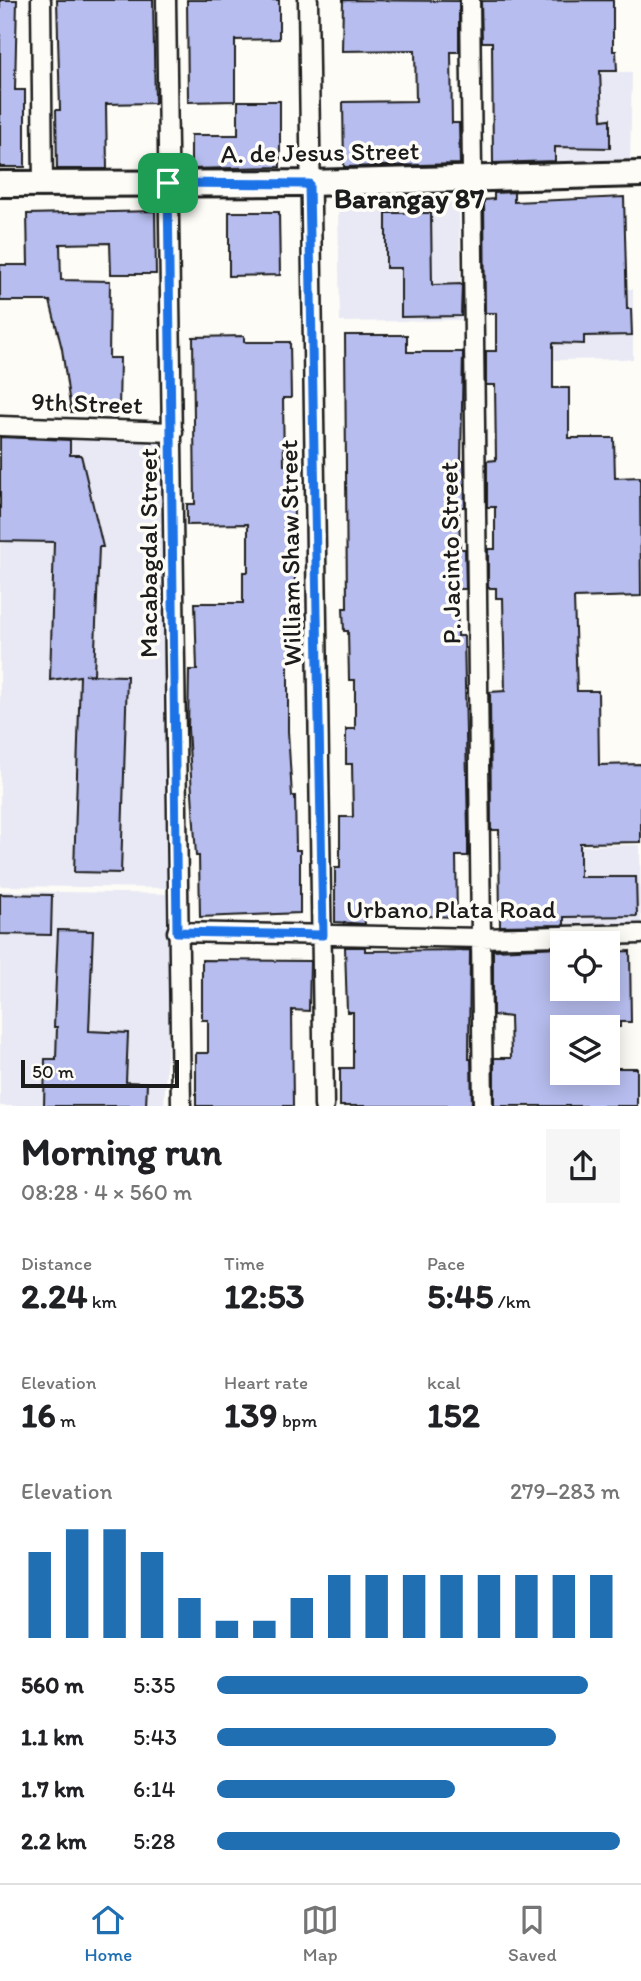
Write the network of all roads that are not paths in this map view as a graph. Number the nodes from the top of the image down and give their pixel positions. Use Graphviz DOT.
graph roads {
  1 [pos="41,0"];
  2 [pos="166,0"];
  3 [pos="308,0"];
  4 [pos="470,0"];
  5 [pos="641,174"];
  6 [pos="472,179"];
  7 [pos="168,183"];
  8 [pos="0,184"];
  9 [pos="43,184"];
  10 [pos="309,184"];
  11 [pos="0,426"];
  12 [pos="173,432"];
  13 [pos="177,932"];
  14 [pos="641,934"];
  15 [pos="323,935"];
  16 [pos="481,938"];
  17 [pos="181,1106"];
  18 [pos="324,1106"];
  19 [pos="483,1106"];
  1 -- 9 [label="street"];
  2 -- 7 [label="street, Macabagdal Street"];
  3 -- 10 [label="street, William Shaw Street"];
  4 -- 6 [label="street, P. Jacinto Street"];
  5 -- 6 [label="main road, A. de Jesus Street"];
  6 -- 10 [label="main road, A. de Jesus Street"];
  6 -- 16 [label="street, P. Jacinto Street"];
  7 -- 9 [label="main road, A. de Jesus Street"];
  7 -- 10 [label="main road, A. de Jesus Street"];
  7 -- 12 [label="street, Macabagdal Street"];
  8 -- 9 [label="main road, A. de Jesus Street"];
  10 -- 15 [label="street, William Shaw Street"];
  11 -- 12 [label="street, 9th Street"];
  12 -- 13 [label="street, Macabagdal Street"];
  13 -- 15 [label="street, Urbano Plata Road"];
  13 -- 17 [label="street, Macabagdal Street"];
  14 -- 16 [label="street, Urbano Plata Road"];
  15 -- 16 [label="street, Urbano Plata Road"];
  15 -- 18 [label="street, William Shaw Street"];
  16 -- 19 [label="street, P. Jacinto Street"];
}
